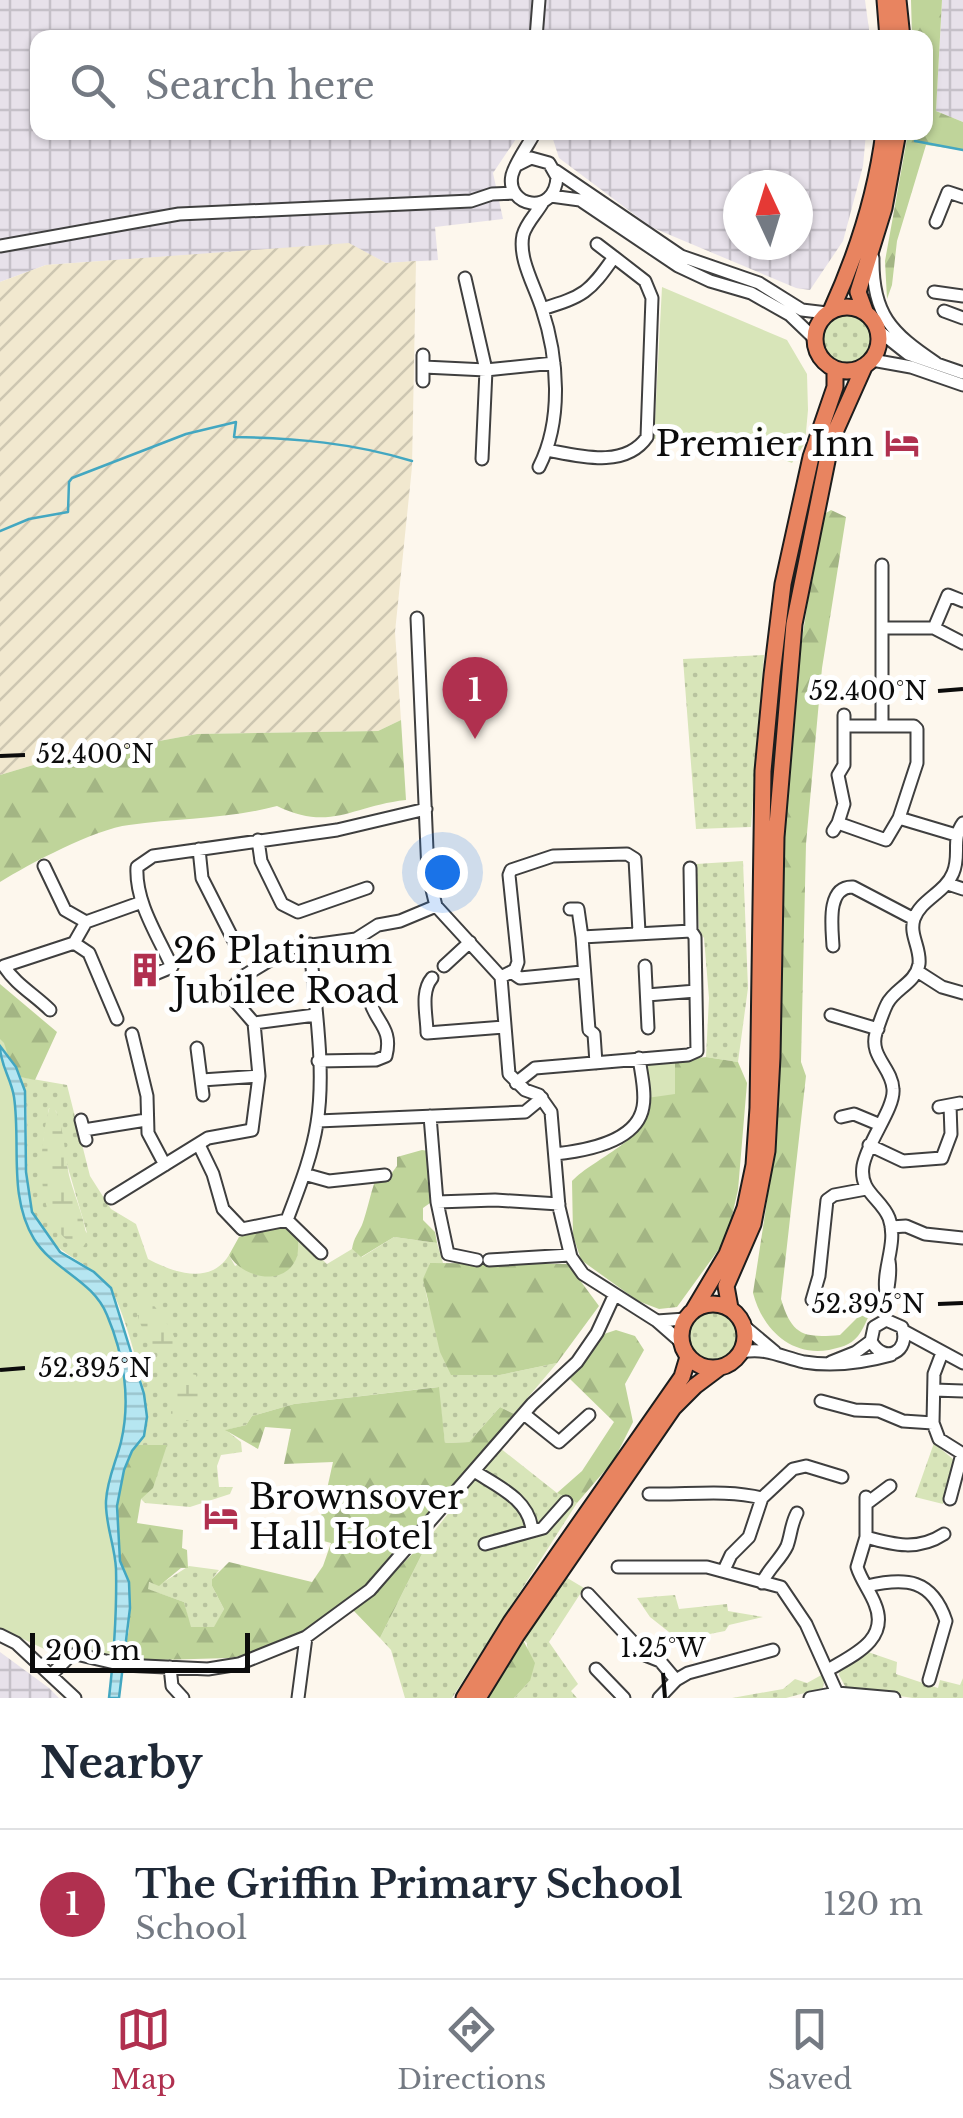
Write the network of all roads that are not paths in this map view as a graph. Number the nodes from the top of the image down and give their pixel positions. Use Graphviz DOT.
graph roads {
  1 [pos="539,0"];
  2 [pos="885,0"];
  3 [pos="898,0"];
  4 [pos="537,30"];
  5 [pos="887,30"];
  6 [pos="901,30"];
  7 [pos="531,140"];
  8 [pos="538,140"];
  9 [pos="883,140"];
  10 [pos="896,140"];
  11 [pos="544,160"];
  12 [pos="519,164"];
  13 [pos="556,171"];
  14 [pos="512,178"];
  15 [pos="492,194"];
  16 [pos="519,196"];
  17 [pos="963,198"];
  18 [pos="547,199"];
  19 [pos="936,222"];
  20 [pos="527,224"];
  21 [pos="596,244"];
  22 [pos="0,246"];
  23 [pos="874,248"];
  24 [pos="614,257"];
  25 [pos="465,278"];
  26 [pos="934,292"];
  27 [pos="963,296"];
  28 [pos="542,309"];
  29 [pos="865,311"];
  30 [pos="944,311"];
  31 [pos="829,312"];
  32 [pos="963,318"];
  33 [pos="879,331"];
  34 [pos="814,338"];
  35 [pos="554,363"];
  36 [pos="868,363"];
  37 [pos="936,363"];
  38 [pos="834,369"];
  39 [pos="486,370"];
  40 [pos="963,373"];
  41 [pos="423,381"];
  42 [pos="963,385"];
  43 [pos="547,450"];
  44 [pos="482,459"];
  45 [pos="539,467"];
  46 [pos="813,482"];
  47 [pos="882,565"];
  48 [pos="963,601"];
  49 [pos="417,618"];
  50 [pos="882,628"];
  51 [pos="934,628"];
  52 [pos="963,642"];
  53 [pos="882,726"];
  54 [pos="426,810"];
  55 [pos="899,818"];
  56 [pos="963,823"];
  57 [pos="956,835"];
  58 [pos="258,840"];
  59 [pos="199,849"];
  60 [pos="44,866"];
  61 [pos="690,868"];
  62 [pos="948,884"];
  63 [pos="367,888"];
  64 [pos="963,889"];
  65 [pos="142,902"];
  66 [pos="436,906"];
  67 [pos="570,910"];
  68 [pos="914,918"];
  69 [pos="86,922"];
  70 [pos="691,930"];
  71 [pos="639,932"];
  72 [pos="582,937"];
  73 [pos="470,942"];
  74 [pos="74,943"];
  75 [pos="310,944"];
  76 [pos="832,946"];
  77 [pos="237,947"];
  78 [pos="444,966"];
  79 [pos="645,966"];
  80 [pos="917,971"];
  81 [pos="582,972"];
  82 [pos="506,974"];
  83 [pos="432,978"];
  84 [pos="143,979"];
  85 [pos="696,991"];
  86 [pos="963,993"];
  87 [pos="646,996"];
  88 [pos="370,1001"];
  89 [pos="50,1010"];
  90 [pos="316,1015"];
  91 [pos="831,1015"];
  92 [pos="117,1020"];
  93 [pos="254,1023"];
  94 [pos="881,1024"];
  95 [pos="504,1027"];
  96 [pos="648,1028"];
  97 [pos="132,1034"];
  98 [pos="196,1048"];
  99 [pos="639,1058"];
  100 [pos="318,1061"];
  101 [pos="596,1063"];
  102 [pos="259,1076"];
  103 [pos="202,1080"];
  104 [pos="516,1083"];
  105 [pos="204,1096"];
  106 [pos="542,1098"];
  107 [pos="949,1105"];
  108 [pos="430,1116"];
  109 [pos="841,1117"];
  110 [pos="146,1120"];
  111 [pos="318,1121"];
  112 [pos="878,1124"];
  113 [pos="84,1130"];
  114 [pos="198,1145"];
  115 [pos="869,1145"];
  116 [pos="555,1154"];
  117 [pos="165,1165"];
  118 [pos="304,1174"];
  119 [pos="386,1175"];
  120 [pos="866,1189"];
  121 [pos="112,1198"];
  122 [pos="437,1202"];
  123 [pos="559,1204"];
  124 [pos="287,1220"];
  125 [pos="891,1226"];
  126 [pos="963,1238"];
  127 [pos="322,1253"];
  128 [pos="570,1254"];
  129 [pos="614,1296"];
  130 [pos="812,1300"];
  131 [pos="730,1308"];
  132 [pos="689,1315"];
  133 [pos="886,1320"];
  134 [pos="657,1321"];
  135 [pos="744,1326"];
  136 [pos="904,1331"];
  137 [pos="871,1341"];
  138 [pos="684,1350"];
  139 [pos="742,1352"];
  140 [pos="775,1352"];
  141 [pos="942,1352"];
  142 [pos="894,1353"];
  143 [pos="829,1363"];
  144 [pos="963,1363"];
  145 [pos="719,1368"];
  146 [pos="934,1390"];
  147 [pos="963,1391"];
  148 [pos="821,1401"];
  149 [pos="524,1414"];
  150 [pos="588,1415"];
  151 [pos="933,1423"];
  152 [pos="963,1454"];
  153 [pos="474,1471"];
  154 [pos="842,1477"];
  155 [pos="890,1486"];
  156 [pos="649,1494"];
  157 [pos="762,1498"];
  158 [pos="950,1499"];
  159 [pos="566,1502"];
  160 [pos="797,1512"];
  161 [pos="532,1530"];
  162 [pos="866,1538"];
  163 [pos="941,1540"];
  164 [pos="484,1544"];
  165 [pos="848,1555"];
  166 [pos="618,1566"];
  167 [pos="858,1568"];
  168 [pos="724,1570"];
  169 [pos="762,1583"];
  170 [pos="866,1586"];
  171 [pos="589,1601"];
  172 [pos="0,1635"];
  173 [pos="306,1637"];
  174 [pos="773,1650"];
  175 [pos="170,1667"];
  176 [pos="596,1669"];
  177 [pos="828,1670"];
  178 [pos="52,1674"];
  179 [pos="676,1680"];
  180 [pos="929,1680"];
  181 [pos="837,1693"];
  182 [pos="75,1698"];
  183 [pos="181,1698"];
  184 [pos="298,1698"];
  185 [pos="464,1698"];
  186 [pos="478,1698"];
  187 [pos="624,1698"];
  188 [pos="659,1698"];
  189 [pos="810,1698"];
  190 [pos="894,1698"];
  1 -- 4 [label="street"];
  2 -- 5 [label="highway"];
  3 -- 6 [label="highway"];
  7 -- 12 [label="street"];
  8 -- 11 [label="street"];
  9 -- 31 [label="highway"];
  10 -- 23 [label="highway"];
  11 -- 12 [label="street"];
  11 -- 13 [label="street"];
  12 -- 14 [label="street"];
  13 -- 18 [label="street"];
  13 -- 31 [label="street"];
  14 -- 15 [label="street"];
  14 -- 16 [label="street"];
  15 -- 16 [label="street"];
  15 -- 22 [label="street"];
  16 -- 18 [label="street"];
  16 -- 20 [label="street"];
  17 -- 19 [label="street"];
  18 -- 20 [label="street"];
  18 -- 34 [label="street"];
  20 -- 28 [label="street"];
  21 -- 24 [label="street"];
  23 -- 29 [label="highway"];
  23 -- 37 [label="street"];
  24 -- 28 [label="street"];
  24 -- 43 [label="street"];
  25 -- 39 [label="street"];
  26 -- 27 [label="street"];
  28 -- 35 [label="street"];
  29 -- 31 [label="highway"];
  29 -- 33 [label="highway"];
  30 -- 32 [label="street"];
  31 -- 34 [label="highway"];
  33 -- 36 [label="highway"];
  33 -- 37 [label="street"];
  34 -- 38 [label="highway"];
  35 -- 39 [label="street"];
  35 -- 43 [label="street"];
  36 -- 38 [label="highway"];
  36 -- 42 [label="street"];
  36 -- 46 [label="highway"];
  37 -- 40 [label="street"];
  38 -- 46 [label="highway"];
  39 -- 41 [label="street"];
  39 -- 44 [label="street"];
  43 -- 45 [label="street"];
  46 -- 131 [label="highway"];
  46 -- 132 [label="highway"];
  47 -- 50 [label="street"];
  48 -- 51 [label="street"];
  49 -- 54 [label="street"];
  50 -- 51 [label="street"];
  50 -- 53 [label="street"];
  51 -- 52 [label="street"];
  53 -- 55 [label="street"];
  53 -- 55 [label="street"];
  54 -- 58 [label="street"];
  54 -- 66 [label="street"];
  55 -- 57 [label="street"];
  56 -- 57 [label="street"];
  57 -- 62 [label="street"];
  58 -- 59 [label="street"];
  58 -- 63 [label="street"];
  59 -- 65 [label="street"];
  59 -- 77 [label="street"];
  60 -- 69 [label="street"];
  61 -- 70 [label="street"];
  62 -- 64 [label="street"];
  62 -- 68 [label="street"];
  65 -- 69 [label="street"];
  65 -- 84 [label="street"];
  66 -- 73 [label="street"];
  66 -- 75 [label="street"];
  67 -- 72 [label="street"];
  68 -- 76 [label="street"];
  68 -- 80 [label="street"];
  69 -- 74 [label="street"];
  70 -- 71 [label="street"];
  70 -- 85 [label="street"];
  71 -- 72 [label="street"];
  71 -- 82 [label="street"];
  72 -- 81 [label="street"];
  73 -- 78 [label="street"];
  73 -- 82 [label="street"];
  74 -- 89 [label="street"];
  74 -- 92 [label="street"];
  75 -- 90 [label="street"];
  75 -- 93 [label="street"];
  79 -- 87 [label="street"];
  80 -- 86 [label="street"];
  80 -- 94 [label="street"];
  81 -- 82 [label="street"];
  81 -- 101 [label="street"];
  82 -- 95 [label="street"];
  83 -- 95 [label="street"];
  85 -- 87 [label="street"];
  85 -- 99 [label="street"];
  87 -- 96 [label="street"];
  88 -- 100 [label="street"];
  90 -- 93 [label="street"];
  90 -- 100 [label="street"];
  91 -- 94 [label="street"];
  93 -- 102 [label="street"];
  94 -- 112 [label="street"];
  95 -- 104 [label="street"];
  97 -- 110 [label="street"];
  98 -- 103 [label="street"];
  99 -- 101 [label="street"];
  99 -- 116 [label="street"];
  100 -- 111 [label="street"];
  101 -- 104 [label="street"];
  102 -- 103 [label="street"];
  102 -- 114 [label="street"];
  103 -- 105 [label="street"];
  104 -- 106 [label="street"];
  106 -- 108 [label="street"];
  106 -- 116 [label="street"];
  107 -- 115 [label="street"];
  108 -- 111 [label="street"];
  108 -- 122 [label="street"];
  109 -- 112 [label="street"];
  110 -- 113 [label="street"];
  110 -- 117 [label="street"];
  111 -- 118 [label="street"];
  112 -- 115 [label="street"];
  114 -- 117 [label="street"];
  114 -- 124 [label="street"];
  115 -- 120 [label="street"];
  116 -- 123 [label="street"];
  117 -- 121 [label="street"];
  118 -- 119 [label="street"];
  118 -- 124 [label="street"];
  120 -- 125 [label="street"];
  120 -- 130 [label="street"];
  122 -- 123 [label="street"];
  122 -- 128 [label="street"];
  123 -- 128 [label="street"];
  124 -- 127 [label="street"];
  125 -- 126 [label="street"];
  125 -- 133 [label="street"];
  128 -- 129 [label="street"];
  129 -- 134 [label="street"];
  129 -- 149 [label="street"];
  131 -- 132 [label="highway"];
  131 -- 135 [label="highway"];
  132 -- 134 [label="street"];
  132 -- 138 [label="highway"];
  133 -- 136 [label="street"];
  133 -- 137 [label="street"];
  134 -- 138 [label="street"];
  135 -- 139 [label="highway"];
  135 -- 140 [label="street"];
  136 -- 141 [label="street"];
  136 -- 142 [label="street"];
  137 -- 142 [label="street"];
  137 -- 143 [label="street"];
  138 -- 145 [label="highway"];
  138 -- 185 [label="highway"];
  139 -- 140 [label="street"];
  139 -- 145 [label="highway"];
  140 -- 143 [label="street"];
  141 -- 142 [label="street"];
  141 -- 144 [label="street"];
  141 -- 146 [label="street"];
  142 -- 143 [label="street"];
  145 -- 186 [label="highway"];
  146 -- 147 [label="street"];
  146 -- 151 [label="street"];
  148 -- 151 [label="street"];
  149 -- 150 [label="street"];
  149 -- 153 [label="street"];
  151 -- 152 [label="street"];
  152 -- 158 [label="street"];
  153 -- 161 [label="street"];
  153 -- 173 [label="street"];
  154 -- 157 [label="street"];
  155 -- 162 [label="street"];
  156 -- 157 [label="street"];
  157 -- 168 [label="street"];
  159 -- 161 [label="street"];
  160 -- 169 [label="street"];
  161 -- 164 [label="street"];
  162 -- 163 [label="street"];
  162 -- 167 [label="street"];
  165 -- 167 [label="street"];
  166 -- 168 [label="street"];
  167 -- 170 [label="street"];
  168 -- 169 [label="street"];
  169 -- 177 [label="street"];
  170 -- 177 [label="street"];
  170 -- 180 [label="street"];
  171 -- 179 [label="street"];
  172 -- 178 [label="street"];
  173 -- 175 [label="street"];
  173 -- 184 [label="street"];
  174 -- 179 [label="street"];
  175 -- 178 [label="street"];
  175 -- 183 [label="street"];
  176 -- 187 [label="street"];
  177 -- 181 [label="street"];
  178 -- 182 [label="street"];
  179 -- 188 [label="street"];
  181 -- 189 [label="street"];
  181 -- 190 [label="street"];
}
